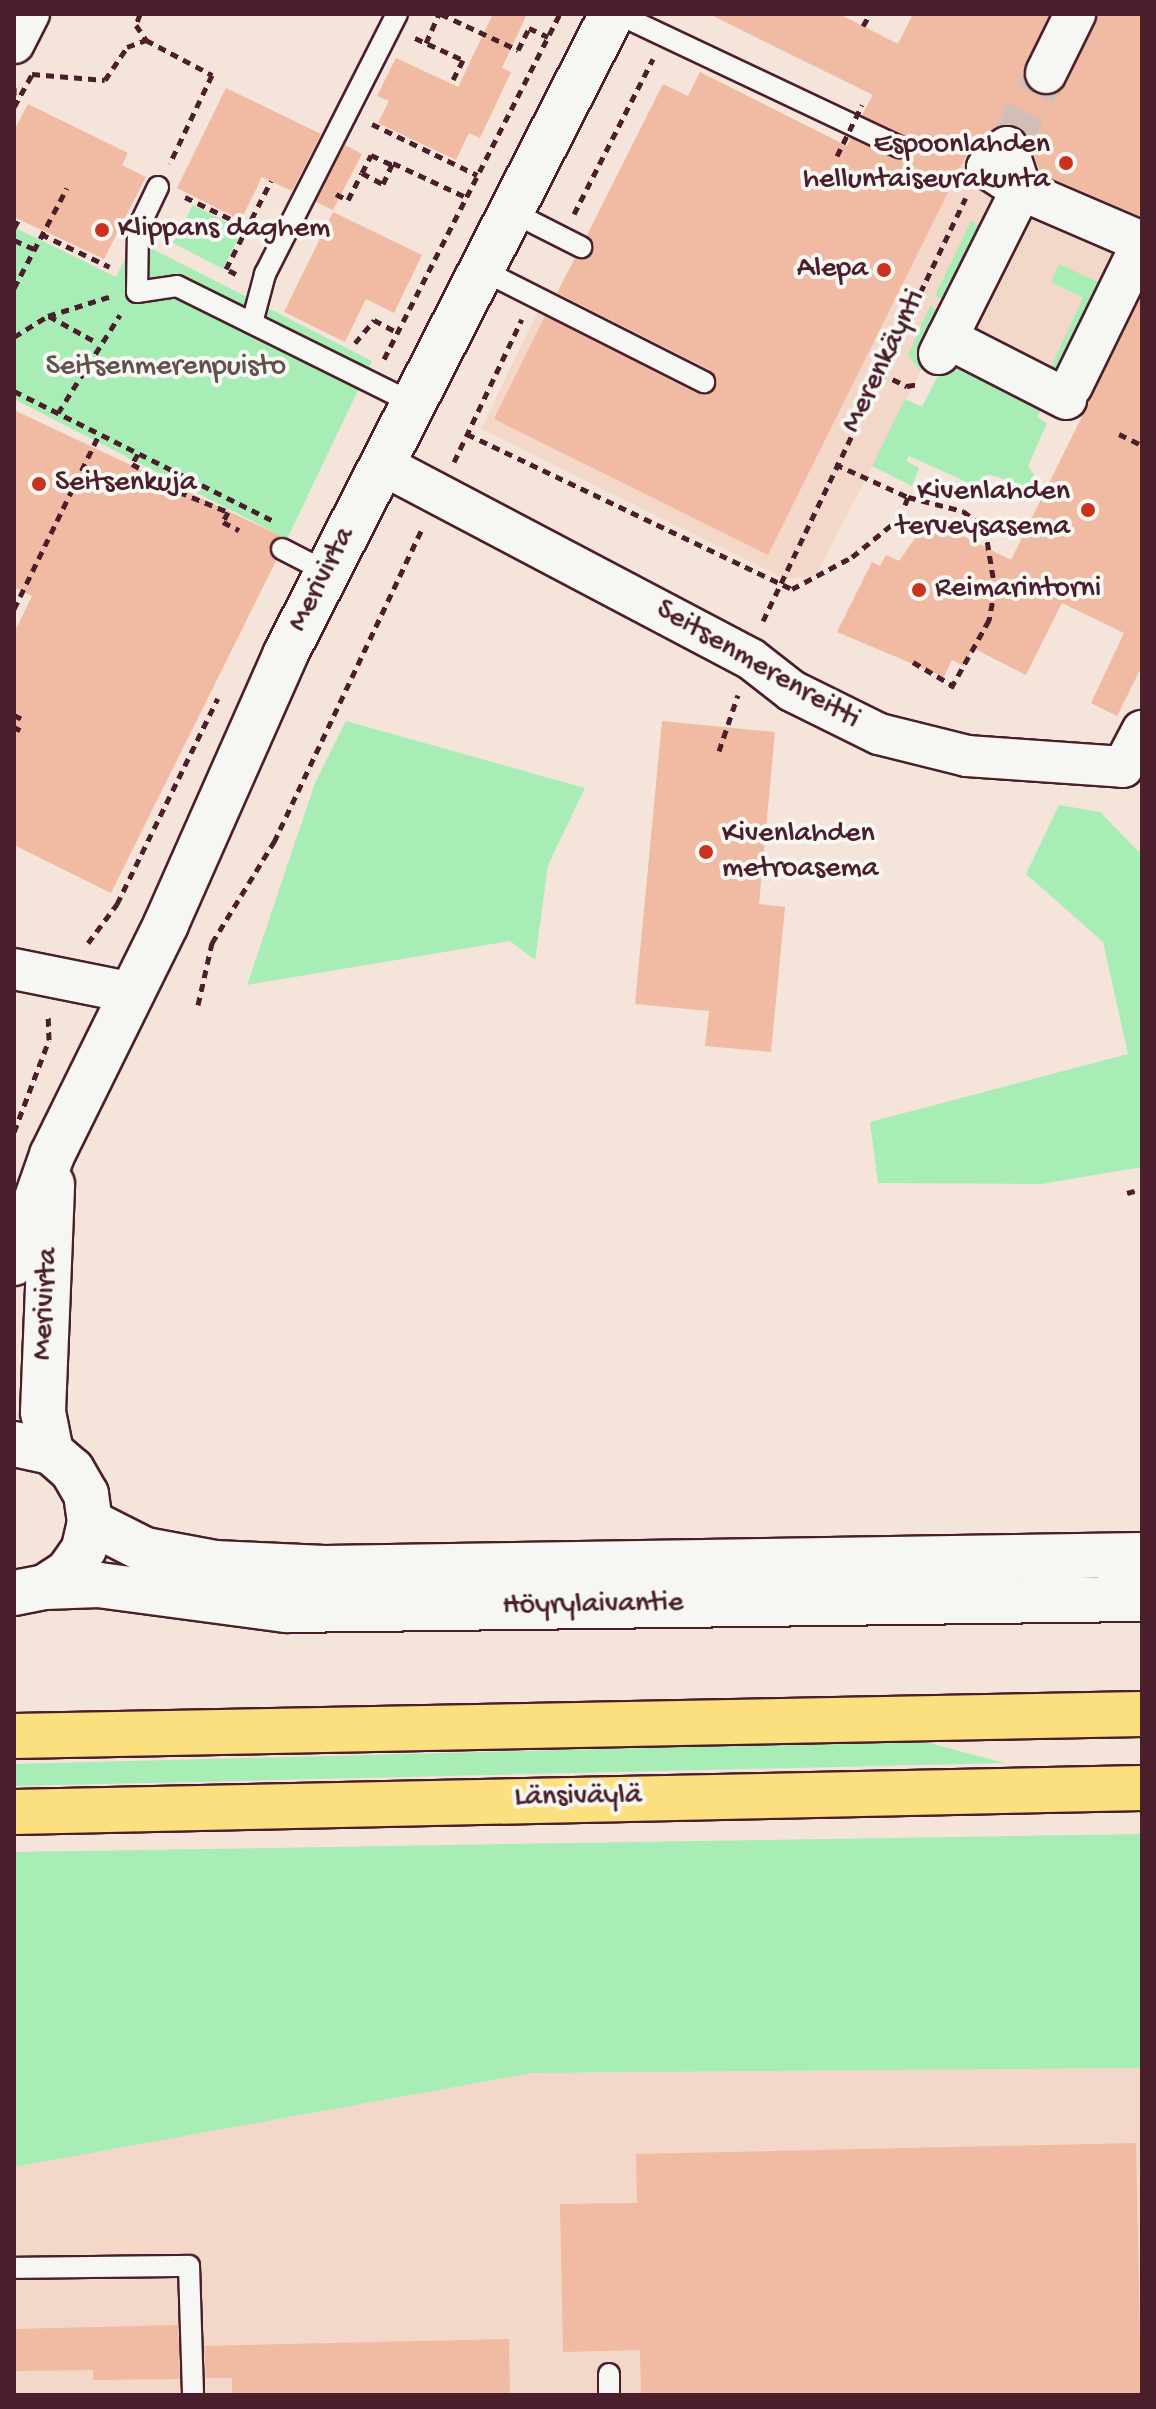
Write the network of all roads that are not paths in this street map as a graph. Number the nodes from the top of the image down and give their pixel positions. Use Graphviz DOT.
graph roads {
  1 [pos="29,14"];
  2 [pos="615,14"];
  3 [pos="1075,14"];
  4 [pos="394,20"];
  5 [pos="14,43"];
  6 [pos="1046,73"];
  7 [pos="900,147"];
  8 [pos="997,157"];
  9 [pos="160,182"];
  10 [pos="1021,190"];
  11 [pos="510,211"];
  12 [pos="1142,242"];
  13 [pos="581,247"];
  14 [pos="482,270"];
  15 [pos="252,323"];
  16 [pos="704,382"];
  17 [pos="413,403"];
  18 [pos="381,464"];
  19 [pos="282,549"];
  20 [pos="327,572"];
  21 [pos="1142,731"];
  22 [pos="14,969"];
  23 [pos="133,993"];
  24 [pos="52,1155"];
  25 [pos="14,1263"];
  26 [pos="32,1448"];
  27 [pos="90,1522"];
  28 [pos="1142,1555"];
  29 [pos="29,1590"];
  30 [pos="1142,1599"];
  31 [pos="1142,1714"];
  32 [pos="14,1736"];
  33 [pos="1142,1788"];
  34 [pos="14,1812"];
  35 [pos="14,2268"];
  36 [pos="193,2395"];
  1 -- 5 [label="street"];
  2 -- 7 [label="lane"];
  2 -- 11 [label="street, Merivirta"];
  3 -- 6 [label="street"];
  4 -- 15 [label="lane"];
  8 -- 10 [label="street"];
  9 -- 15 [label="lane"];
  10 -- 12 [label="street"];
  10 -- 12 [label="street"];
  11 -- 13 [label="lane"];
  11 -- 14 [label="street, Merivirta"];
  14 -- 16 [label="lane"];
  14 -- 17 [label="street, Merivirta"];
  15 -- 17 [label="lane"];
  17 -- 18 [label="street, Merivirta"];
  18 -- 20 [label="street, Merivirta"];
  18 -- 21 [label="street, Seitsenmerenreitti"];
  19 -- 20 [label="lane"];
  20 -- 23 [label="street, Merivirta"];
  22 -- 23 [label="street"];
  23 -- 24 [label="street, Merivirta"];
  24 -- 25 [label="street, Merivirta"];
  24 -- 26 [label="street, Merivirta"];
  26 -- 27 [label="street"];
  27 -- 28 [label="street, Höyrylaivantie"];
  27 -- 29 [label="street"];
  29 -- 30 [label="street, Höyrylaivantie"];
  31 -- 32 [label="highway"];
  33 -- 34 [label="highway, Länsiväylä"];
  35 -- 36 [label="lane"];
}
